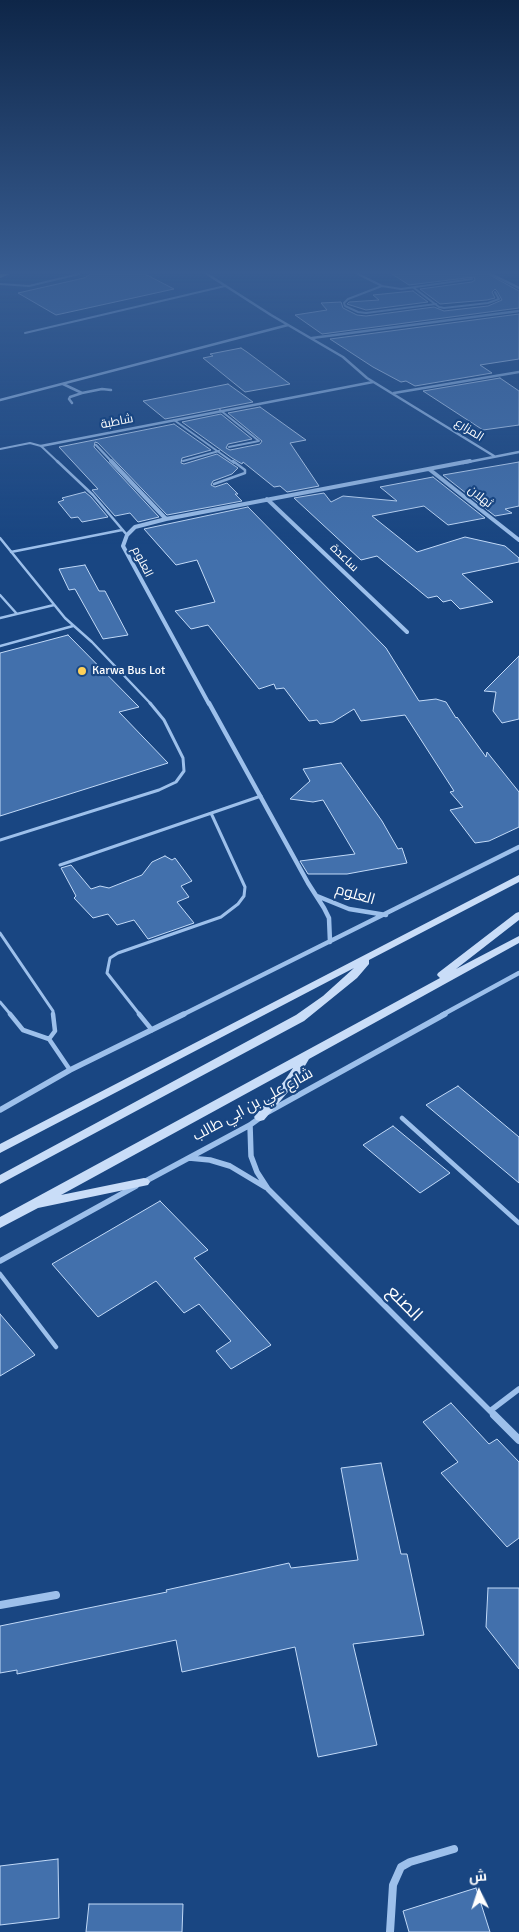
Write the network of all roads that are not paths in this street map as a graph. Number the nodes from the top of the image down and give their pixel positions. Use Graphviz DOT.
graph roads {
  1 [pos="138,364"];
  2 [pos="351,364"];
  3 [pos="519,372"];
  4 [pos="373,382"];
  5 [pos="62,384"];
  6 [pos="111,390"];
  7 [pos="82,393"];
  8 [pos="394,393"];
  9 [pos="0,400"];
  10 [pos="72,403"];
  11 [pos="220,410"];
  12 [pos="174,420"];
  13 [pos="96,445"];
  14 [pos="41,446"];
  15 [pos="229,447"];
  16 [pos="0,449"];
  17 [pos="219,451"];
  18 [pos="519,452"];
  19 [pos="494,456"];
  20 [pos="183,461"];
  21 [pos="429,469"];
  22 [pos="214,484"];
  23 [pos="267,499"];
  24 [pos="166,518"];
  25 [pos="122,530"];
  26 [pos="127,535"];
  27 [pos="0,538"];
  28 [pos="519,540"];
  29 [pos="11,552"];
  30 [pos="0,595"];
  31 [pos="54,605"];
  32 [pos="17,614"];
  33 [pos="0,618"];
  34 [pos="73,626"];
  35 [pos="407,632"];
  36 [pos="0,646"];
  37 [pos="261,796"];
  38 [pos="210,813"];
  39 [pos="0,840"];
  40 [pos="519,847"];
  41 [pos="60,865"];
  42 [pos="519,878"];
  43 [pos="317,896"];
  44 [pos="386,915"];
  45 [pos="519,915"];
  46 [pos="0,934"];
  47 [pos="519,939"];
  48 [pos="330,942"];
  49 [pos="369,957"];
  50 [pos="519,973"];
  51 [pos="422,992"];
  52 [pos="0,1002"];
  53 [pos="152,1030"];
  54 [pos="49,1039"];
  55 [pos="305,1056"];
  56 [pos="70,1070"];
  57 [pos="0,1110"];
  58 [pos="260,1117"];
  59 [pos="402,1118"];
  60 [pos="250,1125"];
  61 [pos="0,1149"];
  62 [pos="189,1158"];
  63 [pos="0,1180"];
  64 [pos="144,1182"];
  65 [pos="268,1188"];
  66 [pos="30,1207"];
  67 [pos="0,1223"];
  68 [pos="519,1223"];
  69 [pos="0,1262"];
  70 [pos="0,1274"];
  71 [pos="56,1347"];
  72 [pos="519,1389"];
  73 [pos="490,1411"];
  74 [pos="519,1440"];
  75 [pos="56,1595"];
  76 [pos="0,1605"];
  77 [pos="454,1849"];
  78 [pos="390,1932"];
  1 -- 5 [label="street"];
  2 -- 4 [label="street, المزارع"];
  3 -- 8 [label="street"];
  4 -- 8 [label="street, المزارع"];
  4 -- 11 [label="street, شاطبة"];
  5 -- 7 [label="street"];
  5 -- 9 [label="street"];
  6 -- 7 [label="street"];
  7 -- 10 [label="street"];
  8 -- 19 [label="street, المزارع"];
  11 -- 12 [label="street, شاطبة"];
  11 -- 15 [label="lane"];
  12 -- 14 [label="street, شاطبة"];
  12 -- 17 [label="lane"];
  13 -- 24 [label="street"];
  14 -- 16 [label="lane"];
  14 -- 25 [label="lane"];
  17 -- 20 [label="lane"];
  17 -- 22 [label="lane"];
  18 -- 19 [label="street, العلوم"];
  19 -- 21 [label="street, العلوم"];
  21 -- 23 [label="street, العلوم"];
  21 -- 28 [label="street, ثهلان"];
  23 -- 24 [label="street, العلوم"];
  23 -- 35 [label="street, ساعدة"];
  24 -- 26 [label="street, العلوم"];
  25 -- 26 [label="lane"];
  25 -- 29 [label="lane"];
  26 -- 37 [label="street, العلوم"];
  27 -- 29 [label="lane"];
  29 -- 31 [label="lane"];
  30 -- 32 [label="lane"];
  31 -- 32 [label="lane"];
  31 -- 34 [label="lane"];
  32 -- 33 [label="lane"];
  34 -- 36 [label="lane"];
  34 -- 39 [label="lane"];
  37 -- 38 [label="lane"];
  37 -- 43 [label="street, العلوم"];
  38 -- 41 [label="lane"];
  38 -- 53 [label="lane"];
  40 -- 44 [label="street"];
  42 -- 49 [label="main road"];
  43 -- 44 [label="street, العلوم"];
  43 -- 48 [label="street, العلوم"];
  44 -- 48 [label="street"];
  45 -- 51 [label="main road"];
  46 -- 54 [label="lane"];
  47 -- 51 [label="main road, شارع علي بن ابي طالب"];
  48 -- 53 [label="street"];
  49 -- 61 [label="main road"];
  49 -- 63 [label="main road"];
  50 -- 58 [label="street, شارع علي بن ابي طالب"];
  51 -- 55 [label="main road, شارع علي بن ابي طالب"];
  52 -- 54 [label="lane"];
  53 -- 56 [label="street"];
  54 -- 56 [label="lane"];
  55 -- 58 [label="main road"];
  55 -- 66 [label="main road, شارع علي بن ابي طالب"];
  56 -- 57 [label="street"];
  58 -- 60 [label="street, شارع علي بن ابي طالب"];
  59 -- 68 [label="lane"];
  60 -- 62 [label="street, شارع علي بن ابي طالب"];
  60 -- 65 [label="street, الصنع"];
  62 -- 64 [label="street, شارع علي بن ابي طالب"];
  62 -- 65 [label="street, الصنع"];
  64 -- 66 [label="main road"];
  64 -- 69 [label="street, شارع علي بن ابي طالب"];
  65 -- 73 [label="street, الصنع"];
  66 -- 67 [label="main road, شارع علي بن ابي طالب"];
  70 -- 71 [label="lane"];
  72 -- 73 [label="street"];
  73 -- 74 [label="street, الصنع"];
  75 -- 76 [label="street"];
  77 -- 78 [label="street"];
}
